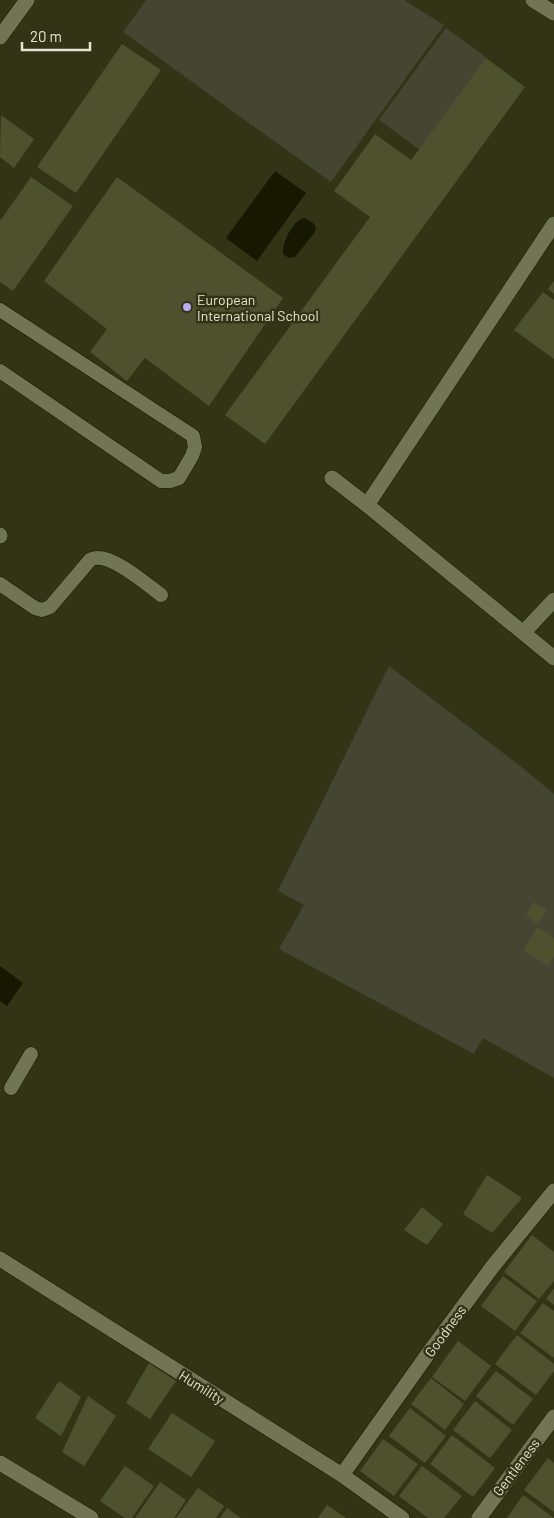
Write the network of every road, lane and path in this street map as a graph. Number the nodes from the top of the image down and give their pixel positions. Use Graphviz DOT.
graph roads {
  1 [pos="27,0"];
  2 [pos="533,0"];
  3 [pos="554,13"];
  4 [pos="0,37"];
  5 [pos="554,224"];
  6 [pos="0,310"];
  7 [pos="0,371"];
  8 [pos="332,478"];
  9 [pos="367,504"];
  10 [pos="0,584"];
  11 [pos="161,595"];
  12 [pos="554,600"];
  13 [pos="524,632"];
  14 [pos="554,658"];
  15 [pos="31,1054"];
  16 [pos="10,1088"];
  17 [pos="554,1191"];
  18 [pos="0,1259"];
  19 [pos="554,1417"];
  20 [pos="0,1463"];
  21 [pos="342,1475"];
  22 [pos="90,1518"];
  23 [pos="402,1518"];
  24 [pos="479,1518"];
  1 -- 4 [label="street"];
  2 -- 3 [label="street"];
  5 -- 9 [label="street"];
  6 -- 7 [label="lane"];
  8 -- 9 [label="street"];
  9 -- 13 [label="street"];
  10 -- 11 [label="lane"];
  12 -- 13 [label="street"];
  13 -- 14 [label="street"];
  15 -- 16 [label="lane"];
  17 -- 21 [label="street, Goodness"];
  18 -- 21 [label="street, Humility"];
  19 -- 24 [label="street, Gentleness"];
  20 -- 22 [label="street"];
  21 -- 23 [label="street, Humility"];
}
